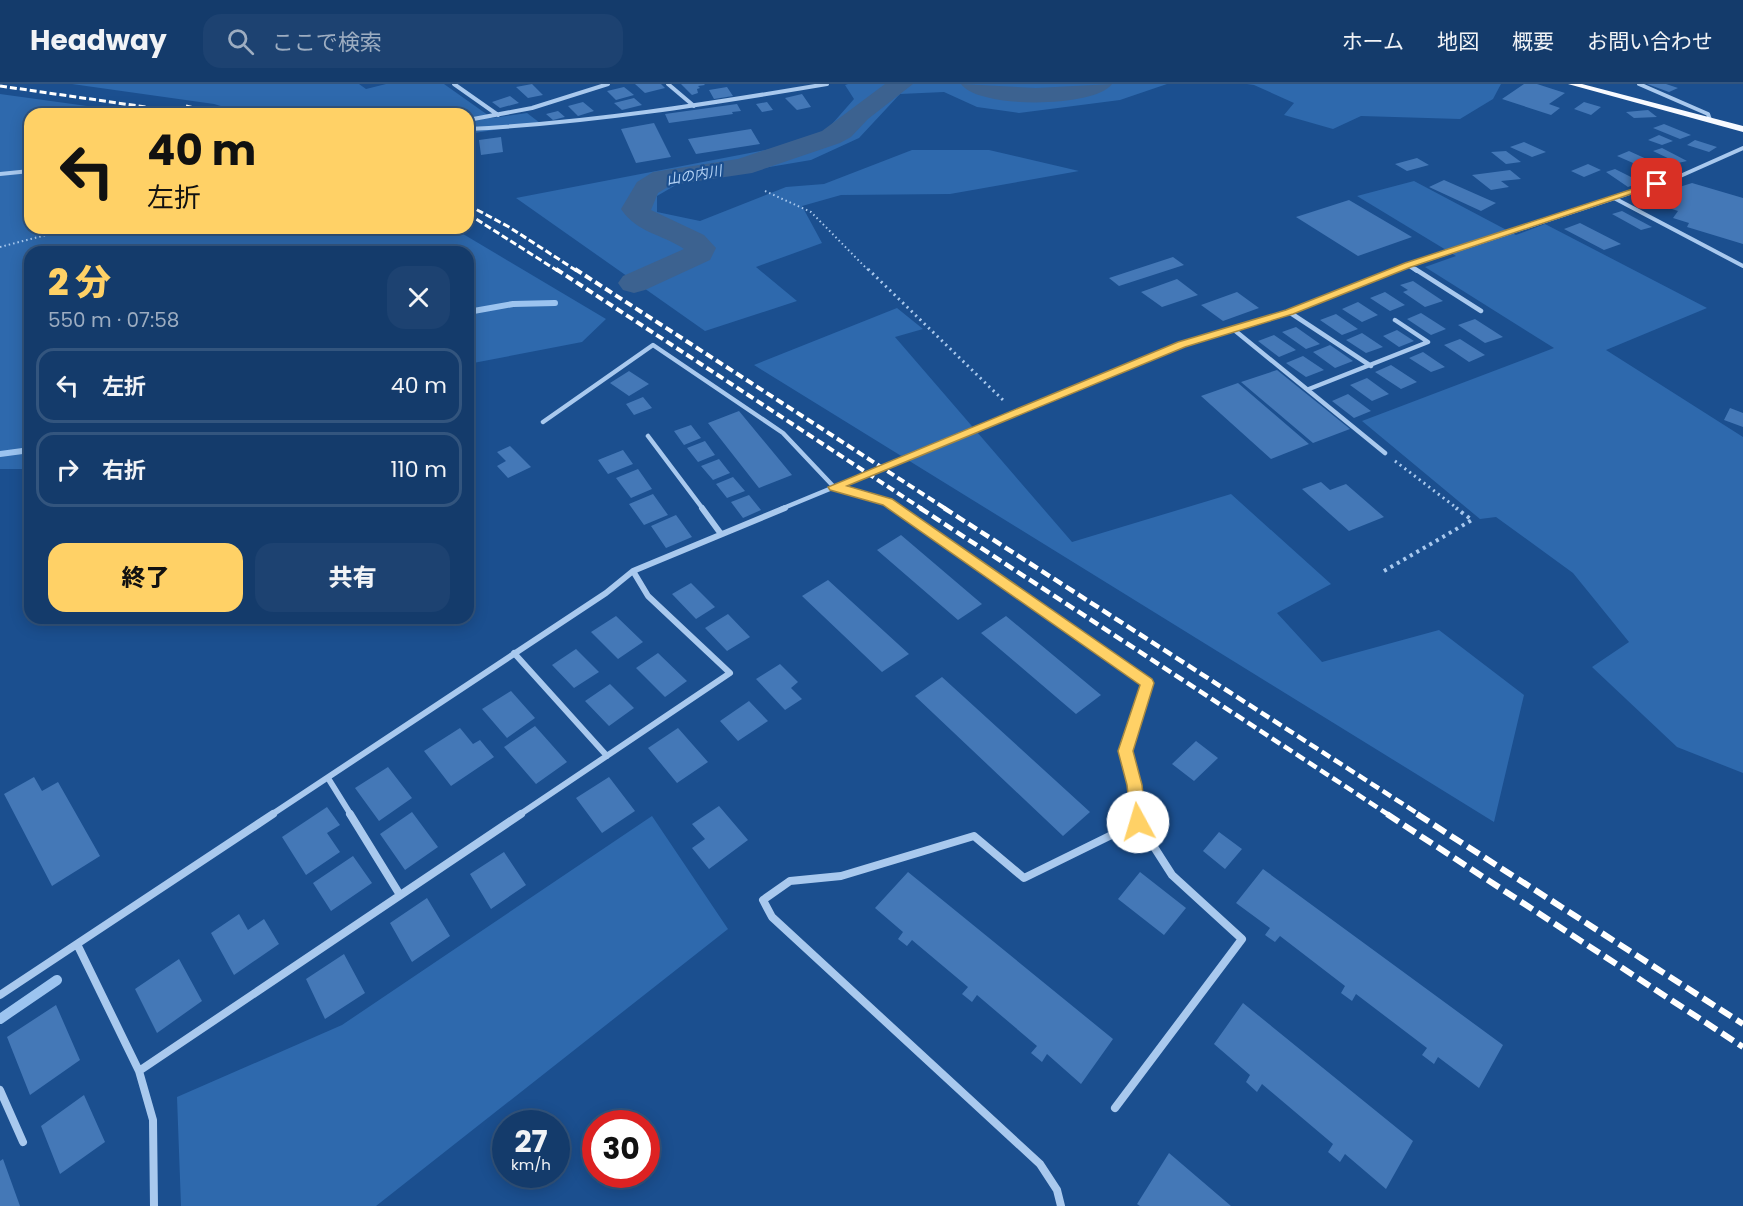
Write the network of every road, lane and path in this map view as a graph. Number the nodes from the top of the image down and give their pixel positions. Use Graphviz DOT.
graph roads {
  1 [pos="454,84"];
  2 [pos="592,84"];
  3 [pos="608,84"];
  4 [pos="668,84"];
  5 [pos="827,84"];
  6 [pos="1572,84"];
  7 [pos="1639,84"];
  8 [pos="599,88"];
  9 [pos="694,106"];
  10 [pos="498,115"];
  11 [pos="474,119"];
  12 [pos="1710,120"];
  13 [pos="474,129"];
  14 [pos="1743,129"];
  15 [pos="1743,148"];
  16 [pos="24,172"];
  17 [pos="0,174"];
  18 [pos="765,191"];
  19 [pos="1613,197"];
  20 [pos="49,234"];
  21 [pos="0,246"];
  22 [pos="1408,265"];
  23 [pos="1743,266"];
  24 [pos="1481,311"];
  25 [pos="1289,312"];
  26 [pos="1395,320"];
  27 [pos="1233,329"];
  28 [pos="1371,366"];
  29 [pos="1309,389"];
  30 [pos="1016,412"];
  31 [pos="543,422"];
  32 [pos="648,436"];
  33 [pos="1385,453"];
  34 [pos="834,487"];
  35 [pos="721,534"];
  36 [pos="633,571"];
  37 [pos="1384,571"];
  38 [pos="514,653"];
  39 [pos="607,756"];
  40 [pos="328,778"];
  41 [pos="1138,822"];
  42 [pos="400,895"];
  43 [pos="77,944"];
  44 [pos="0,995"];
  45 [pos="139,1071"];
  46 [pos="0,1090"];
  47 [pos="1115,1108"];
  48 [pos="23,1142"];
  49 [pos="154,1206"];
  50 [pos="1061,1206"];
  1 -- 10 [label="street"];
  2 -- 8 [label="street"];
  3 -- 8 [label="street"];
  4 -- 9 [label="street"];
  5 -- 9 [label="street"];
  6 -- 12 [label="highway"];
  7 -- 12 [label="street"];
  8 -- 10 [label="street"];
  9 -- 13 [label="street"];
  10 -- 11 [label="street"];
  12 -- 14 [label="highway"];
  15 -- 19 [label="street"];
  16 -- 17 [label="street"];
  18 -- 30 [label="path"];
  19 -- 22 [label="street"];
  19 -- 23 [label="street"];
  20 -- 21 [label="path"];
  22 -- 24 [label="street"];
  22 -- 25 [label="street"];
  25 -- 27 [label="street"];
  25 -- 28 [label="street"];
  26 -- 28 [label="street"];
  27 -- 29 [label="street"];
  27 -- 30 [label="street"];
  28 -- 29 [label="street"];
  29 -- 33 [label="street"];
  30 -- 34 [label="street"];
  31 -- 34 [label="street"];
  32 -- 35 [label="street"];
  33 -- 37 [label="path"];
  34 -- 35 [label="street"];
  34 -- 41 [label="street"];
  35 -- 36 [label="street"];
  36 -- 38 [label="street"];
  36 -- 39 [label="street"];
  38 -- 39 [label="street"];
  38 -- 40 [label="street"];
  39 -- 42 [label="street"];
  40 -- 42 [label="street"];
  40 -- 43 [label="street"];
  41 -- 47 [label="street"];
  41 -- 50 [label="street"];
  42 -- 45 [label="street"];
  43 -- 44 [label="street"];
  43 -- 45 [label="street"];
  45 -- 49 [label="street"];
  46 -- 48 [label="street"];
}
